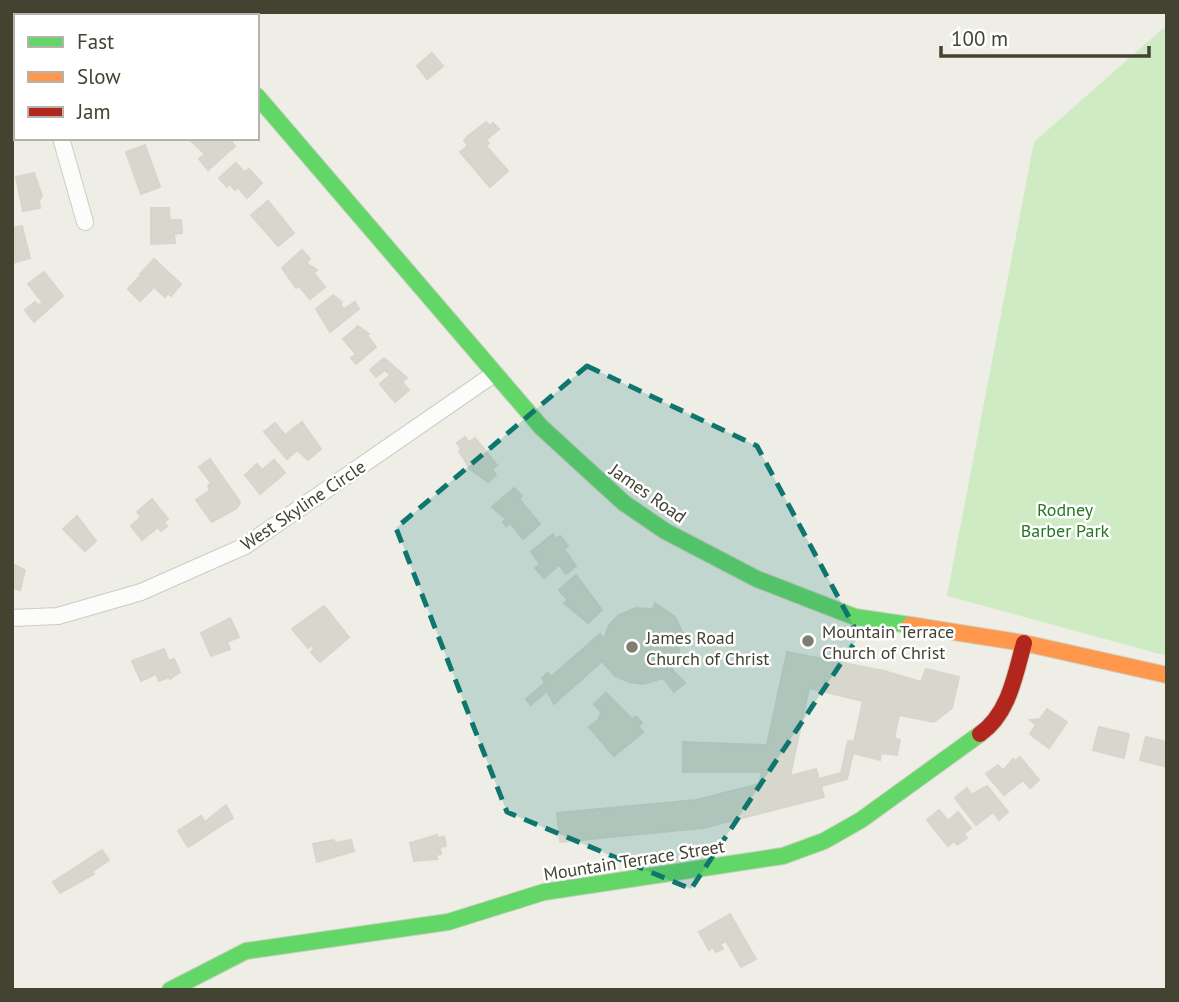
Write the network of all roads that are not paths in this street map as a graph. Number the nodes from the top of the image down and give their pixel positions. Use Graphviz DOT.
graph roads {
  1 [pos="259,98"];
  2 [pos="62,140"];
  3 [pos="85,222"];
  4 [pos="494,374"];
  5 [pos="12,618"];
  6 [pos="1024,643"];
  7 [pos="1167,676"];
  8 [pos="170,990"];
  1 -- 4 [label="main road, James Road"];
  2 -- 3 [label="street"];
  4 -- 5 [label="street, West Skyline Circle"];
  4 -- 6 [label="main road, James Road"];
  6 -- 7 [label="main road, James Road"];
  6 -- 8 [label="main road, Mountain Terrace Street"];
}
